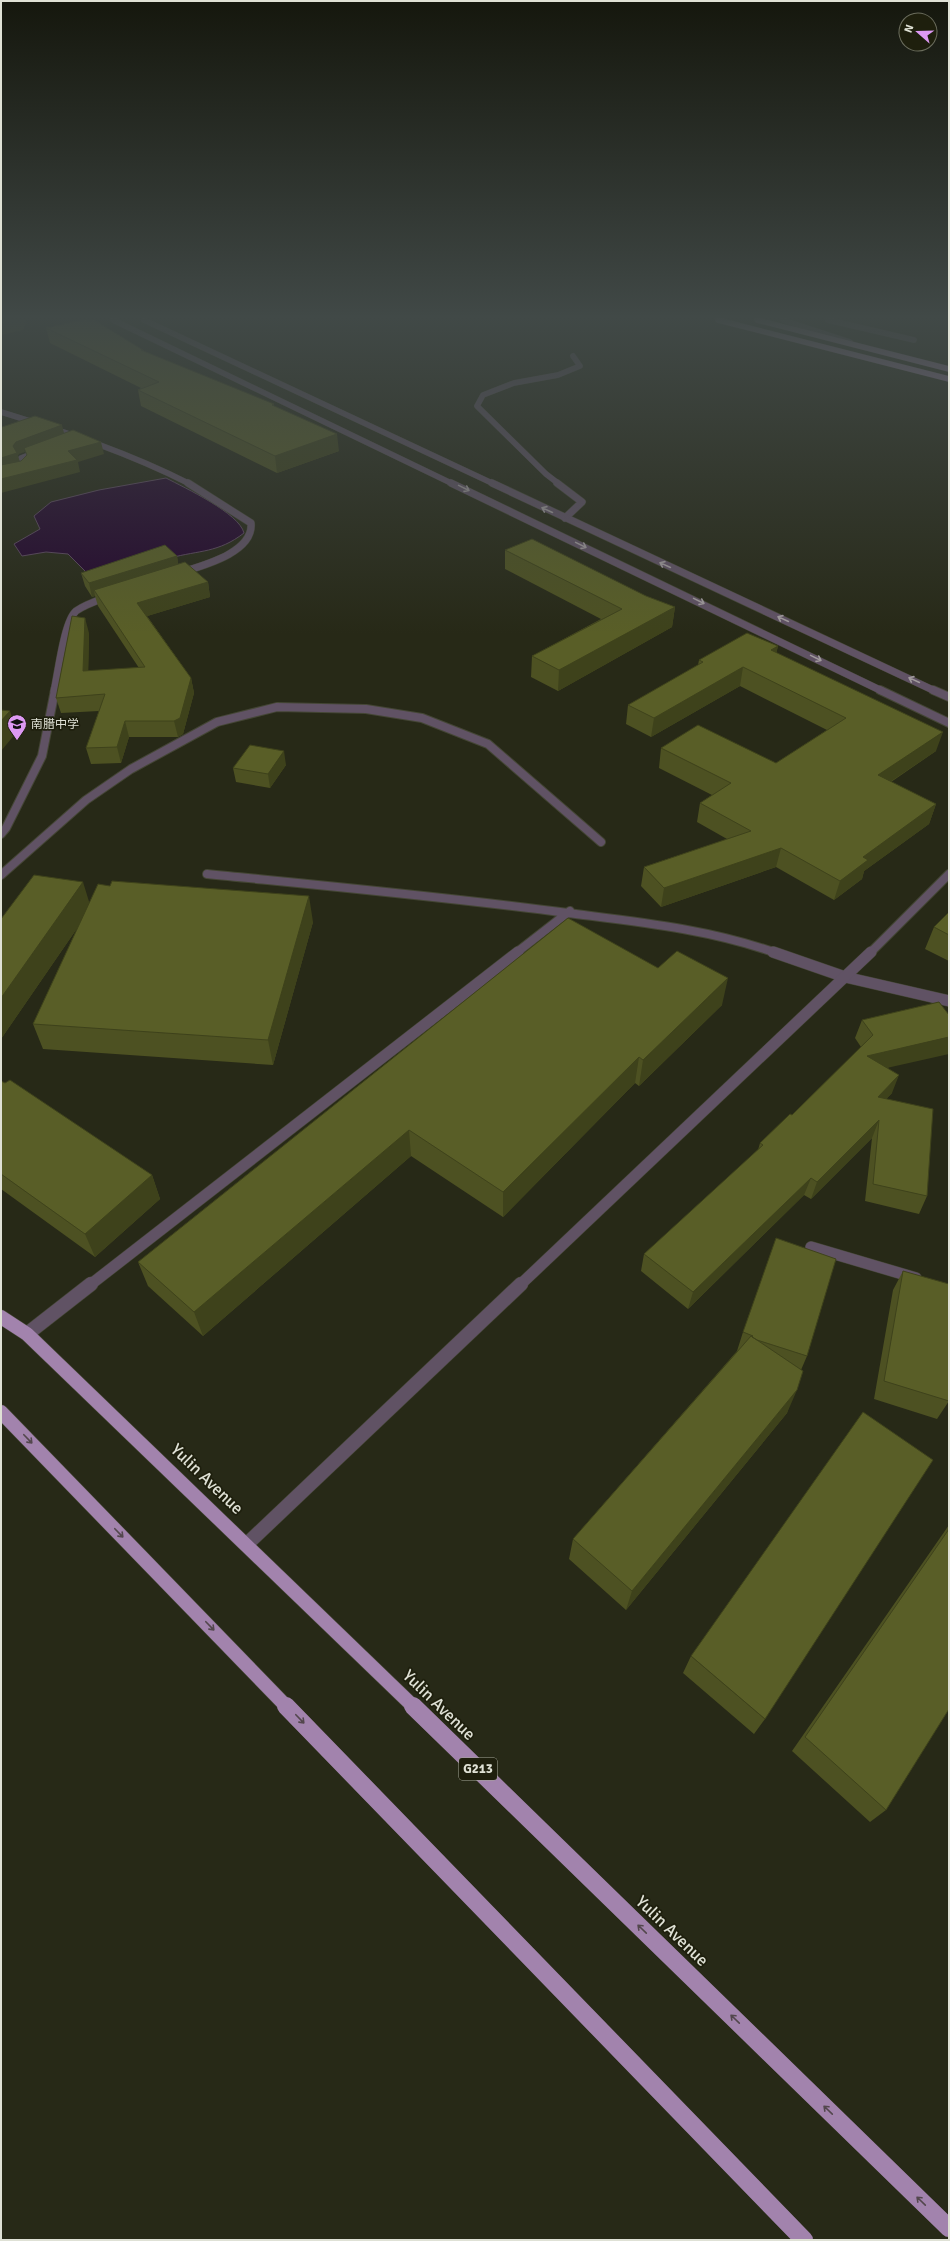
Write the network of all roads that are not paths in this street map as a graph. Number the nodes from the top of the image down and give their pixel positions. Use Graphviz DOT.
graph roads {
  1 [pos="42,425"];
  2 [pos="335,425"];
  3 [pos="362,425"];
  4 [pos="497,425"];
  5 [pos="79,436"];
  6 [pos="65,441"];
  7 [pos="43,450"];
  8 [pos="1,475"];
  9 [pos="565,518"];
  10 [pos="170,576"];
  11 [pos="118,593"];
  12 [pos="949,697"];
  13 [pos="949,723"];
  14 [pos="1,834"];
  15 [pos="601,842"];
  16 [pos="206,874"];
  17 [pos="949,874"];
  18 [pos="1,875"];
  19 [pos="570,911"];
  20 [pos="845,977"];
  21 [pos="949,1001"];
  22 [pos="811,1247"];
  23 [pos="927,1281"];
  24 [pos="1,1317"];
  25 [pos="27,1334"];
  26 [pos="1,1412"];
  27 [pos="247,1544"];
  28 [pos="949,2228"];
  29 [pos="804,2240"];
  1 -- 5 [label="street"];
  2 -- 13 [label="street, one-way"];
  9 -- 3 [label="street, one-way"];
  4 -- 9 [label="street"];
  5 -- 6 [label="street"];
  5 -- 10 [label="street"];
  7 -- 8 [label="street"];
  12 -- 9 [label="street, one-way"];
  11 -- 14 [label="street"];
  15 -- 18 [label="street"];
  16 -- 19 [label="street"];
  17 -- 20 [label="street"];
  19 -- 20 [label="street"];
  19 -- 25 [label="street"];
  20 -- 21 [label="street"];
  20 -- 27 [label="street"];
  22 -- 23 [label="street"];
  24 -- 25 [label="highway, Yulin Avenue / G213"];
  25 -- 27 [label="highway, Yulin Avenue / G213"];
  26 -- 29 [label="highway, one-way"];
  28 -- 27 [label="highway, Yulin Avenue / G213, one-way"];
}
